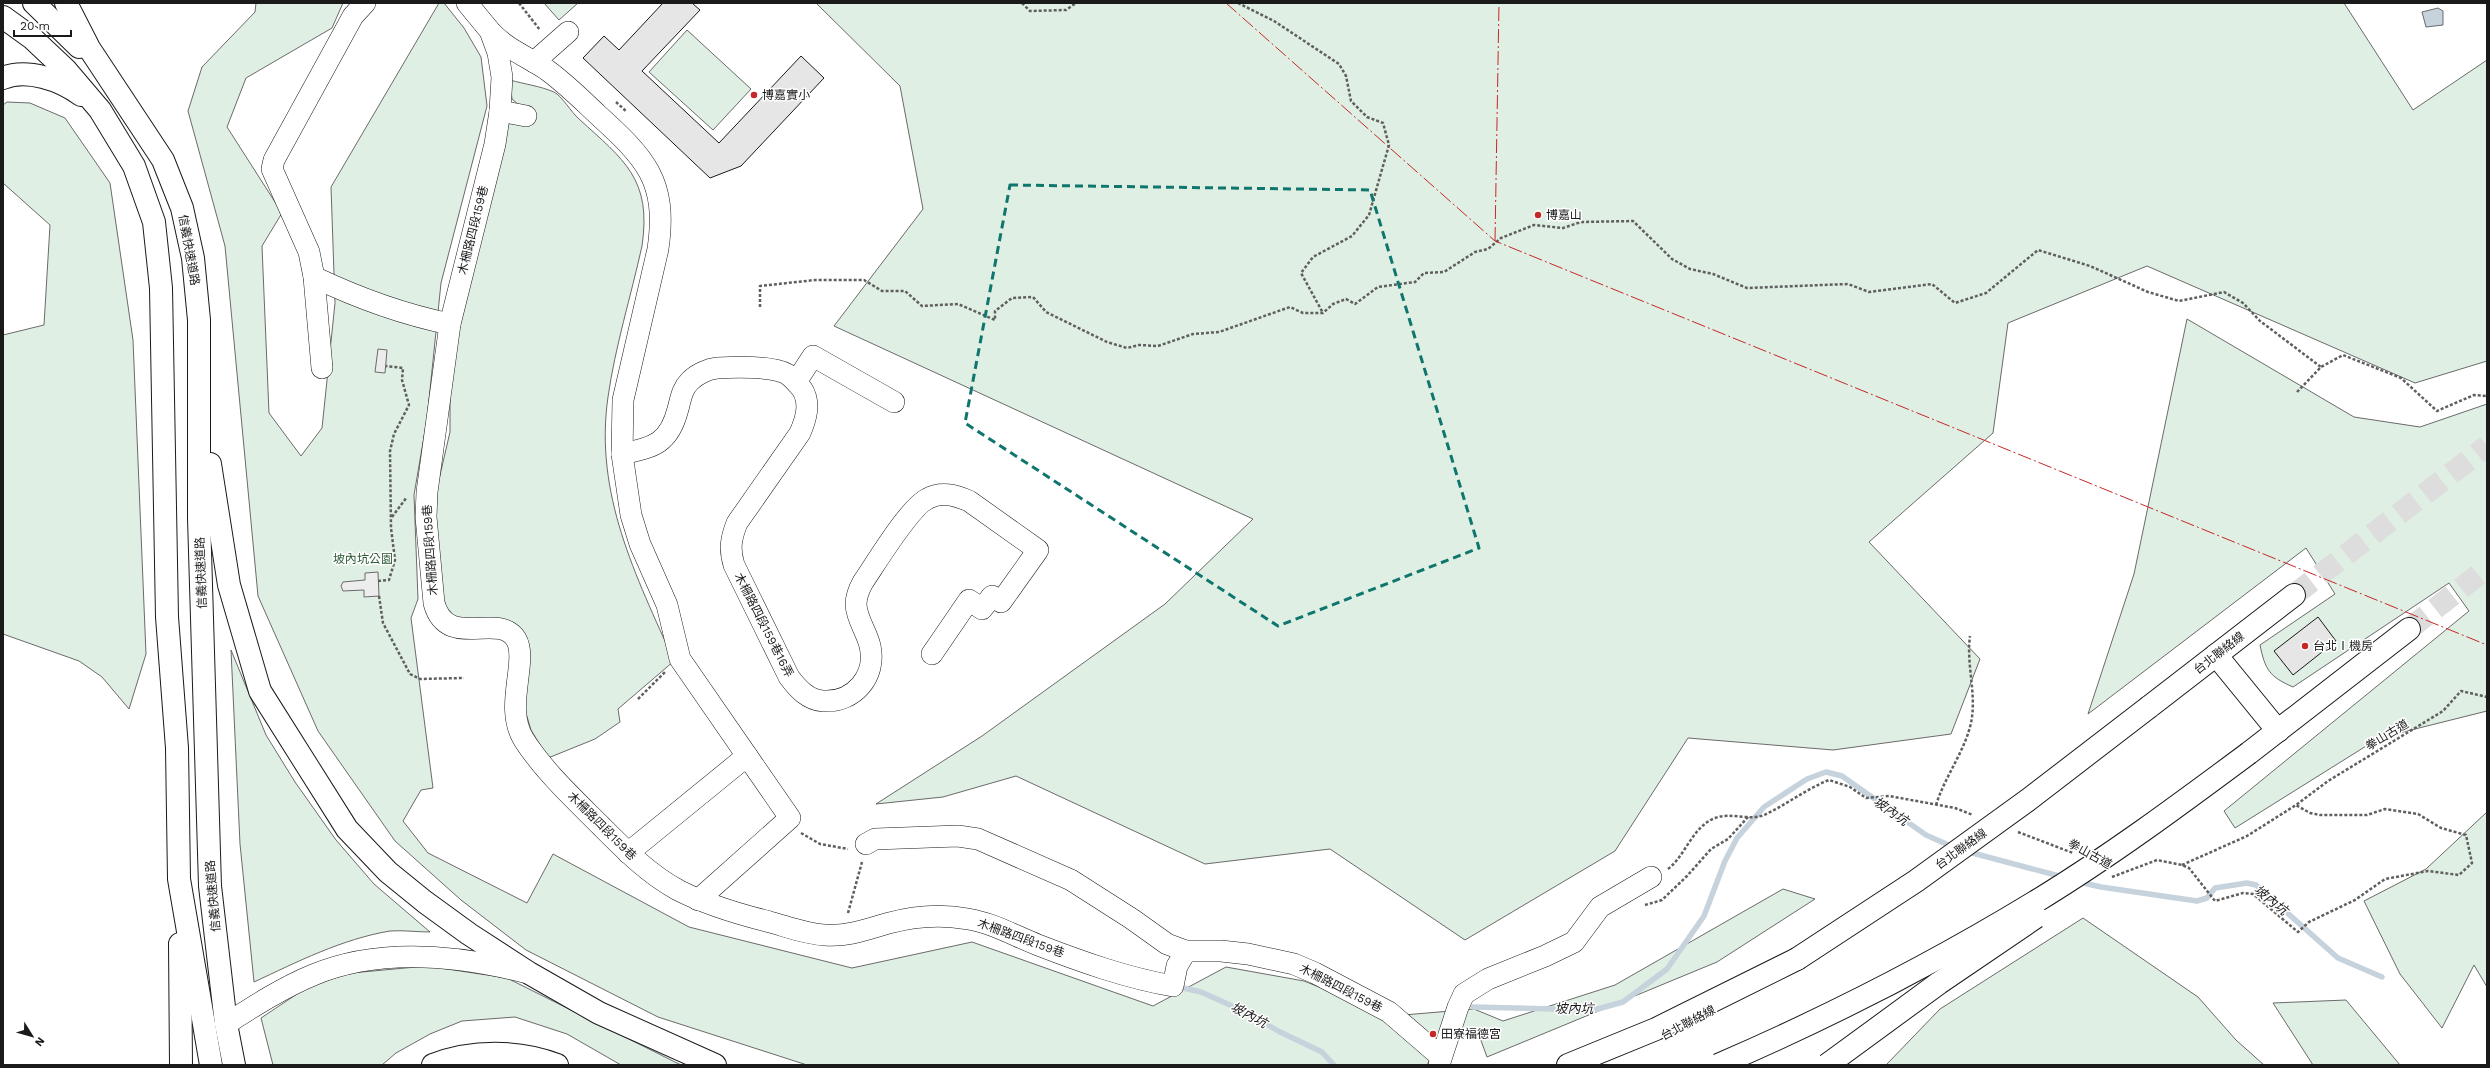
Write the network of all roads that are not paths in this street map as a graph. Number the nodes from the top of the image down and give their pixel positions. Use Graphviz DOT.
graph roads {
  1 [pos="34,3"];
  2 [pos="66,3"];
  3 [pos="365,3"];
  4 [pos="467,3"];
  5 [pos="3,17"];
  6 [pos="490,31"];
  7 [pos="568,32"];
  8 [pos="534,62"];
  9 [pos="3,78"];
  10 [pos="121,96"];
  11 [pos="100,110"];
  12 [pos="500,111"];
  13 [pos="526,116"];
  14 [pos="314,277"];
  15 [pos="450,324"];
  16 [pos="322,368"];
  17 [pos="796,382"];
  18 [pos="199,392"];
  19 [pos="894,402"];
  20 [pos="622,454"];
  21 [pos="2294,595"];
  22 [pos="2409,629"];
  23 [pos="932,654"];
  24 [pos="2216,655"];
  25 [pos="2278,731"];
  26 [pos="2249,753"];
  27 [pos="747,756"];
  28 [pos="866,844"];
  29 [pos="628,853"];
  30 [pos="1651,877"];
  31 [pos="179,879"];
  32 [pos="698,900"];
  33 [pos="1186,951"];
  34 [pos="1797,959"];
  35 [pos="529,973"];
  36 [pos="226,1024"];
  37 [pos="1440,1060"];
  38 [pos="181,1065"];
  39 [pos="211,1065"];
  40 [pos="234,1065"];
  41 [pos="433,1065"];
  42 [pos="557,1065"];
  43 [pos="715,1065"];
  44 [pos="1568,1065"];
  45 [pos="1602,1065"];
  46 [pos="1718,1065"];
  47 [pos="1827,1065"];
  1 -- 10 [label="highway"];
  2 -- 10 [label="highway"];
  3 -- 14 [label="street"];
  4 -- 6 [label="street, 木柵路四段159巷"];
  5 -- 11 [label="highway"];
  6 -- 8 [label="street"];
  6 -- 12 [label="street, 木柵路四段159巷"];
  7 -- 8 [label="street"];
  8 -- 20 [label="street"];
  9 -- 11 [label="highway"];
  10 -- 18 [label="highway, 信義快速道路"];
  11 -- 31 [label="highway"];
  12 -- 13 [label="street"];
  12 -- 15 [label="street, 木柵路四段159巷"];
  14 -- 15 [label="street"];
  14 -- 16 [label="street"];
  15 -- 29 [label="street, 木柵路四段159巷"];
  17 -- 19 [label="street"];
  17 -- 20 [label="street, 木柵路四段159巷16弄"];
  17 -- 23 [label="street, 木柵路四段159巷16弄"];
  18 -- 35 [label="highway"];
  18 -- 36 [label="highway, 信義快速道路"];
  20 -- 27 [label="street"];
  21 -- 24 [label="highway, 台北聯絡線"];
  22 -- 25 [label="highway"];
  24 -- 25 [label="highway"];
  24 -- 34 [label="highway, 台北聯絡線, bridge"];
  25 -- 26 [label="highway"];
  26 -- 46 [label="highway, bridge"];
  26 -- 47 [label="highway, bridge"];
  27 -- 29 [label="street"];
  27 -- 32 [label="street"];
  28 -- 33 [label="street"];
  29 -- 32 [label="street, 木柵路四段159巷"];
  30 -- 37 [label="street, 木柵路四段159巷"];
  31 -- 38 [label="highway"];
  31 -- 39 [label="highway"];
  32 -- 33 [label="street, 木柵路四段159巷"];
  33 -- 37 [label="street, 木柵路四段159巷"];
  34 -- 44 [label="highway"];
  34 -- 45 [label="highway, 台北聯絡線"];
  35 -- 36 [label="street"];
  35 -- 43 [label="highway"];
  36 -- 40 [label="highway, 信義快速道路"];
  41 -- 42 [label="highway"];
}
